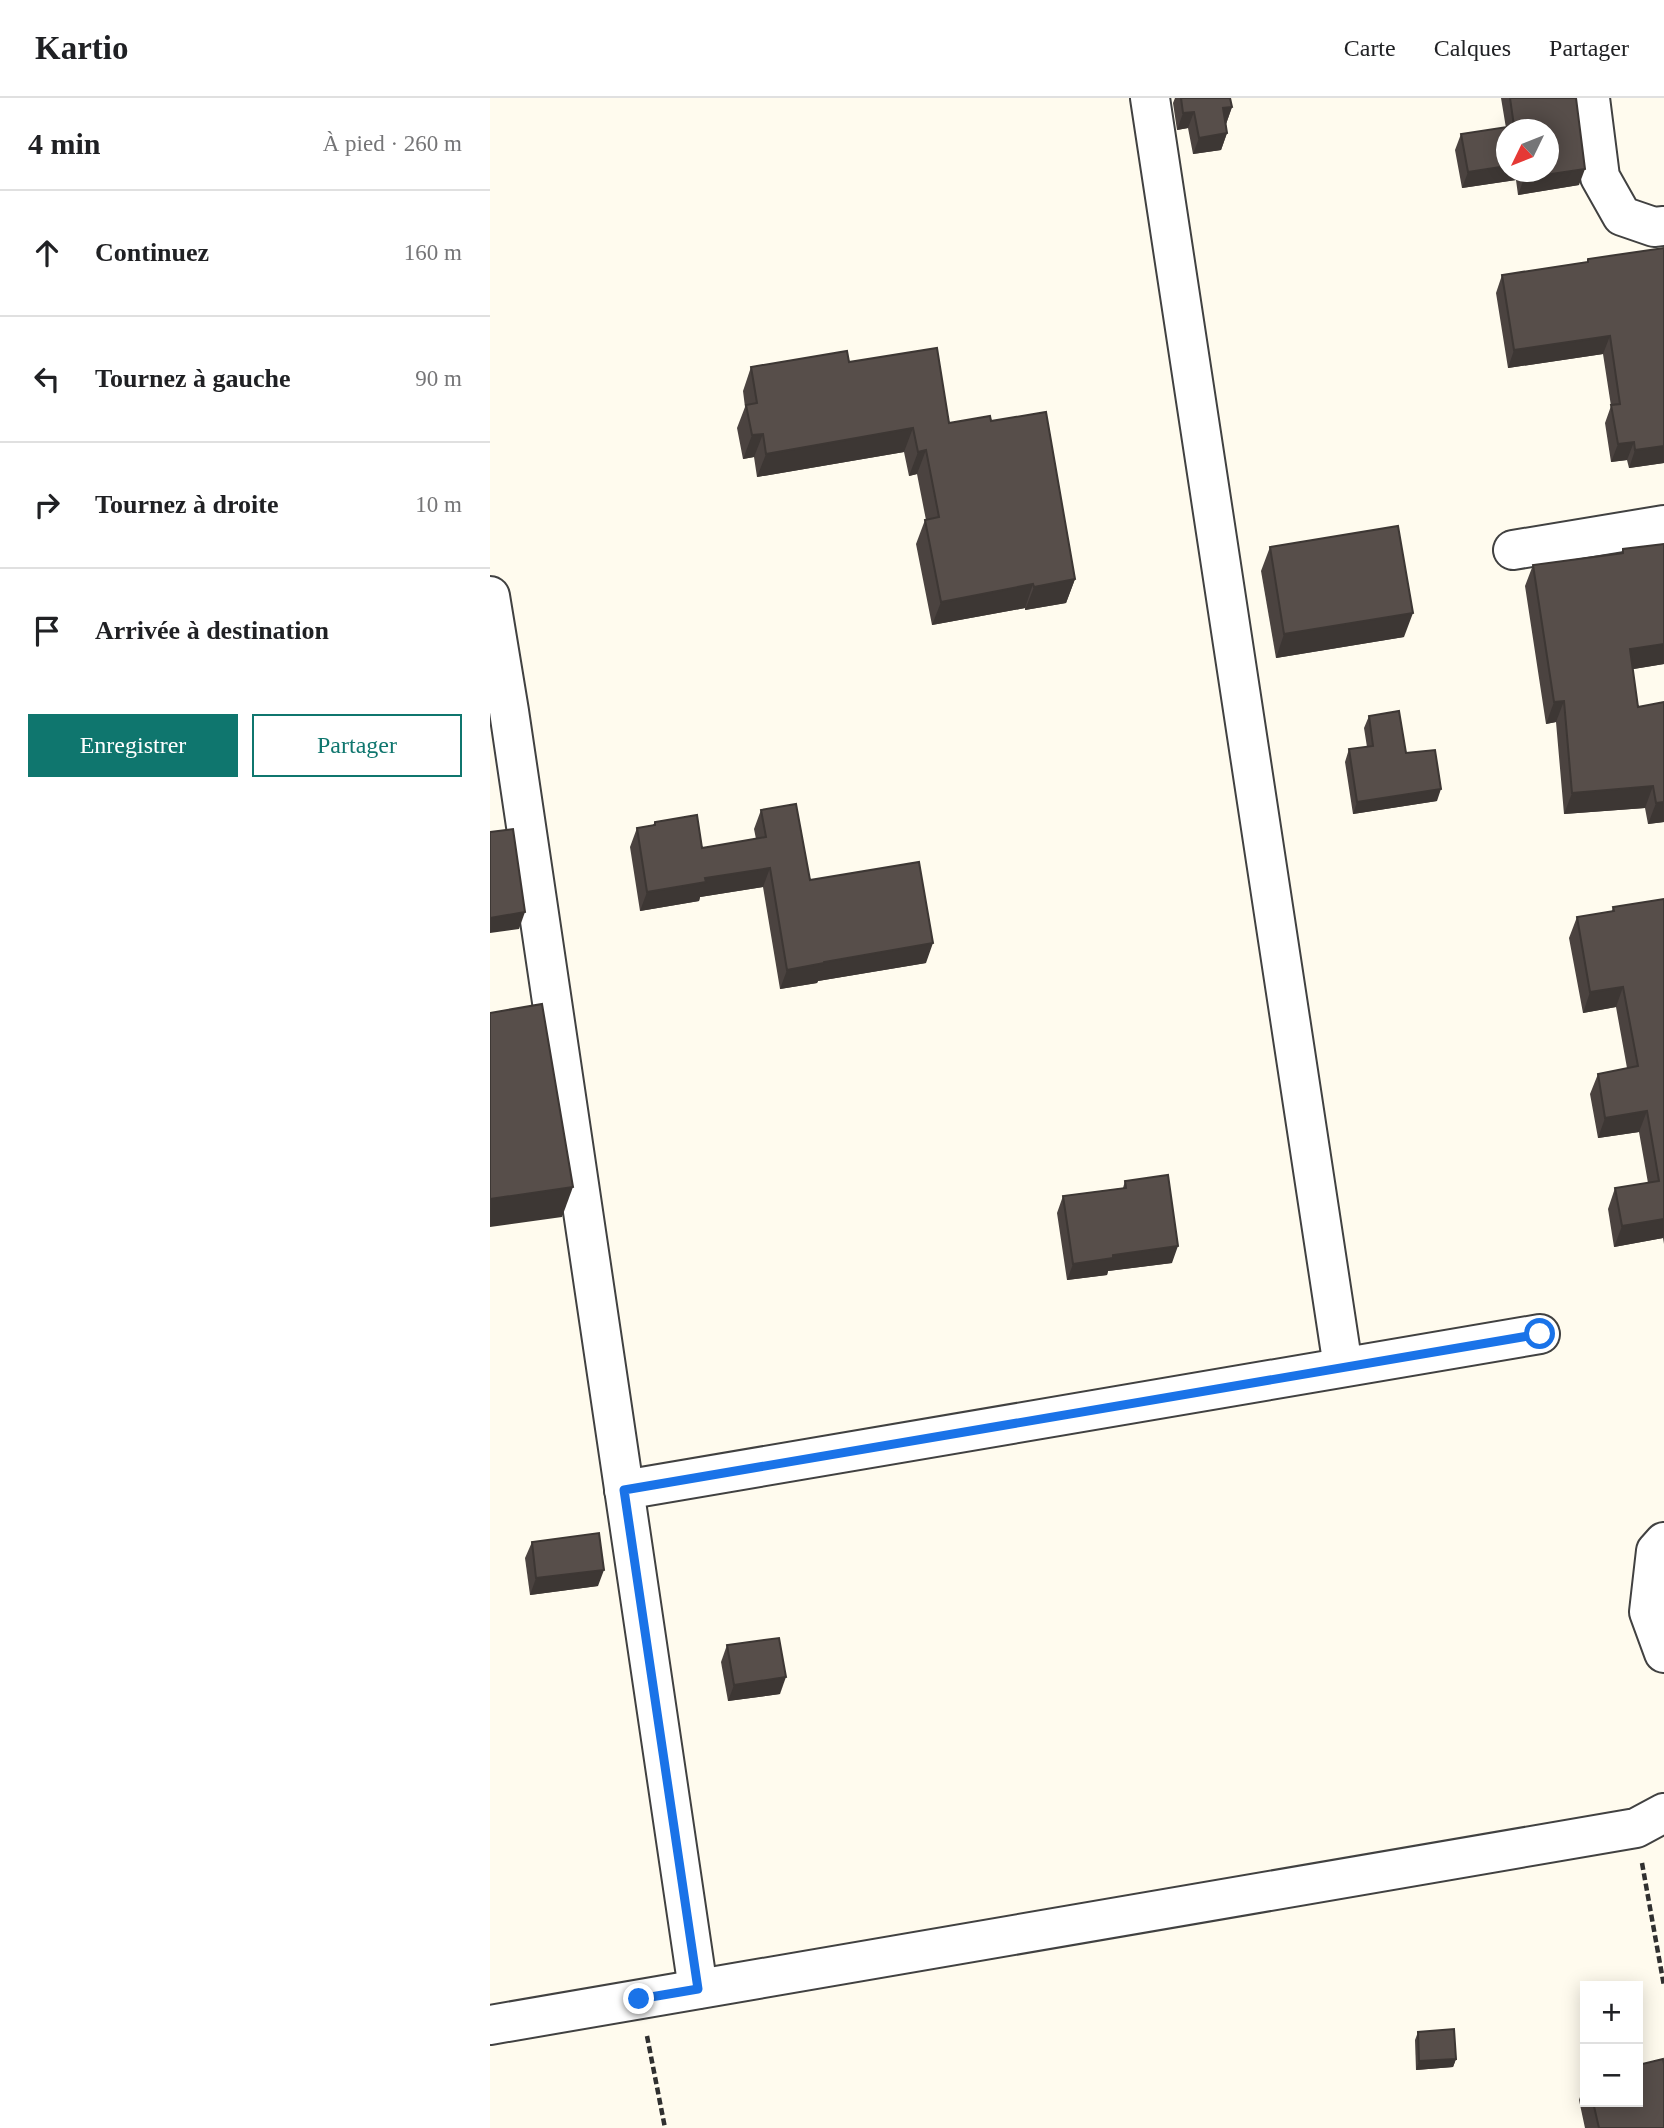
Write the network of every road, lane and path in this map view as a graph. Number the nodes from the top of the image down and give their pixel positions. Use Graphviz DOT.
graph roads {
  1 [pos="1150,98"];
  2 [pos="1590,98"];
  3 [pos="1664,226"];
  4 [pos="1664,524"];
  5 [pos="1513,550"];
  6 [pos="490,596"];
  7 [pos="1540,1334"];
  8 [pos="1343,1367"];
  9 [pos="624,1490"];
  10 [pos="1664,1542"];
  11 [pos="1664,1653"];
  12 [pos="1650,1820"];
  13 [pos="1664,1986"];
  14 [pos="698,1989"];
  15 [pos="639,1999"];
  16 [pos="490,2025"];
  17 [pos="665,2128"];
  1 -- 8 [label="street"];
  2 -- 3 [label="street"];
  4 -- 5 [label="street"];
  6 -- 9 [label="street"];
  7 -- 8 [label="street"];
  8 -- 9 [label="street"];
  9 -- 14 [label="street"];
  10 -- 11 [label="street"];
  12 -- 13 [label="path"];
  12 -- 14 [label="street"];
  14 -- 15 [label="street"];
  15 -- 16 [label="street"];
  15 -- 17 [label="path"];
}
